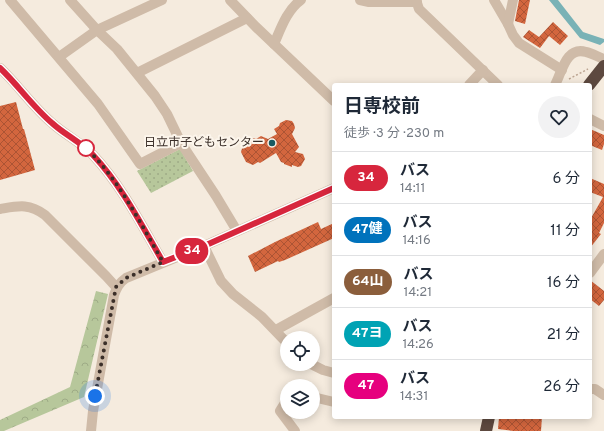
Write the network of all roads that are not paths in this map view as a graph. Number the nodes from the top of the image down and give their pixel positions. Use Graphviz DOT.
graph roads {
  1 [pos="10,0"];
  2 [pos="70,0"];
  3 [pos="162,0"];
  4 [pos="230,0"];
  5 [pos="302,0"];
  6 [pos="360,0"];
  7 [pos="494,0"];
  8 [pos="512,0"];
  9 [pos="416,1"];
  10 [pos="247,18"];
  11 [pos="508,24"];
  12 [pos="97,30"];
  13 [pos="274,44"];
  14 [pos="59,57"];
  15 [pos="604,59"];
  16 [pos="604,66"];
  17 [pos="0,68"];
  18 [pos="483,70"];
  19 [pos="562,70"];
  20 [pos="137,73"];
  21 [pos="471,83"];
  22 [pos="496,83"];
  23 [pos="556,83"];
  24 [pos="591,83"];
  25 [pos="332,99"];
  26 [pos="592,120"];
  27 [pos="604,126"];
  28 [pos="181,143"];
  29 [pos="332,189"];
  30 [pos="0,209"];
  31 [pos="237,232"];
  32 [pos="204,246"];
  33 [pos="604,254"];
  34 [pos="163,262"];
  35 [pos="592,271"];
  36 [pos="115,291"];
  37 [pos="332,299"];
  38 [pos="276,330"];
  39 [pos="280,335"];
  40 [pos="320,368"];
  41 [pos="332,372"];
  42 [pos="592,389"];
  43 [pos="604,395"];
  44 [pos="320,398"];
  45 [pos="332,401"];
  46 [pos="286,419"];
  47 [pos="489,419"];
  48 [pos="91,431"];
  49 [pos="295,431"];
  50 [pos="486,431"];
  1 -- 14 [label="street"];
  2 -- 12 [label="street"];
  3 -- 12 [label="street"];
  4 -- 10 [label="street"];
  5 -- 13 [label="street"];
  6 -- 9 [label="street"];
  7 -- 11 [label="street"];
  8 -- 11 [label="street"];
  9 -- 18 [label="street"];
  10 -- 13 [label="street"];
  10 -- 20 [label="street"];
  11 -- 19 [label="street"];
  12 -- 14 [label="street"];
  12 -- 20 [label="street"];
  13 -- 25 [label="street"];
  14 -- 28 [label="street"];
  15 -- 19 [label="street"];
  16 -- 24 [label="highway"];
  17 -- 34 [label="street"];
  18 -- 21 [label="street"];
  18 -- 22 [label="street"];
  19 -- 23 [label="street"];
  20 -- 28 [label="street"];
  26 -- 27 [label="street"];
  28 -- 31 [label="street"];
  29 -- 31 [label="street"];
  30 -- 36 [label="street"];
  31 -- 32 [label="street"];
  32 -- 34 [label="street"];
  32 -- 38 [label="street"];
  33 -- 35 [label="street"];
  34 -- 36 [label="street"];
  36 -- 48 [label="street"];
  37 -- 38 [label="street"];
  38 -- 39 [label="street"];
  40 -- 41 [label="street"];
  42 -- 43 [label="street"];
  44 -- 45 [label="street"];
  46 -- 49 [label="street"];
  47 -- 50 [label="highway"];
}
